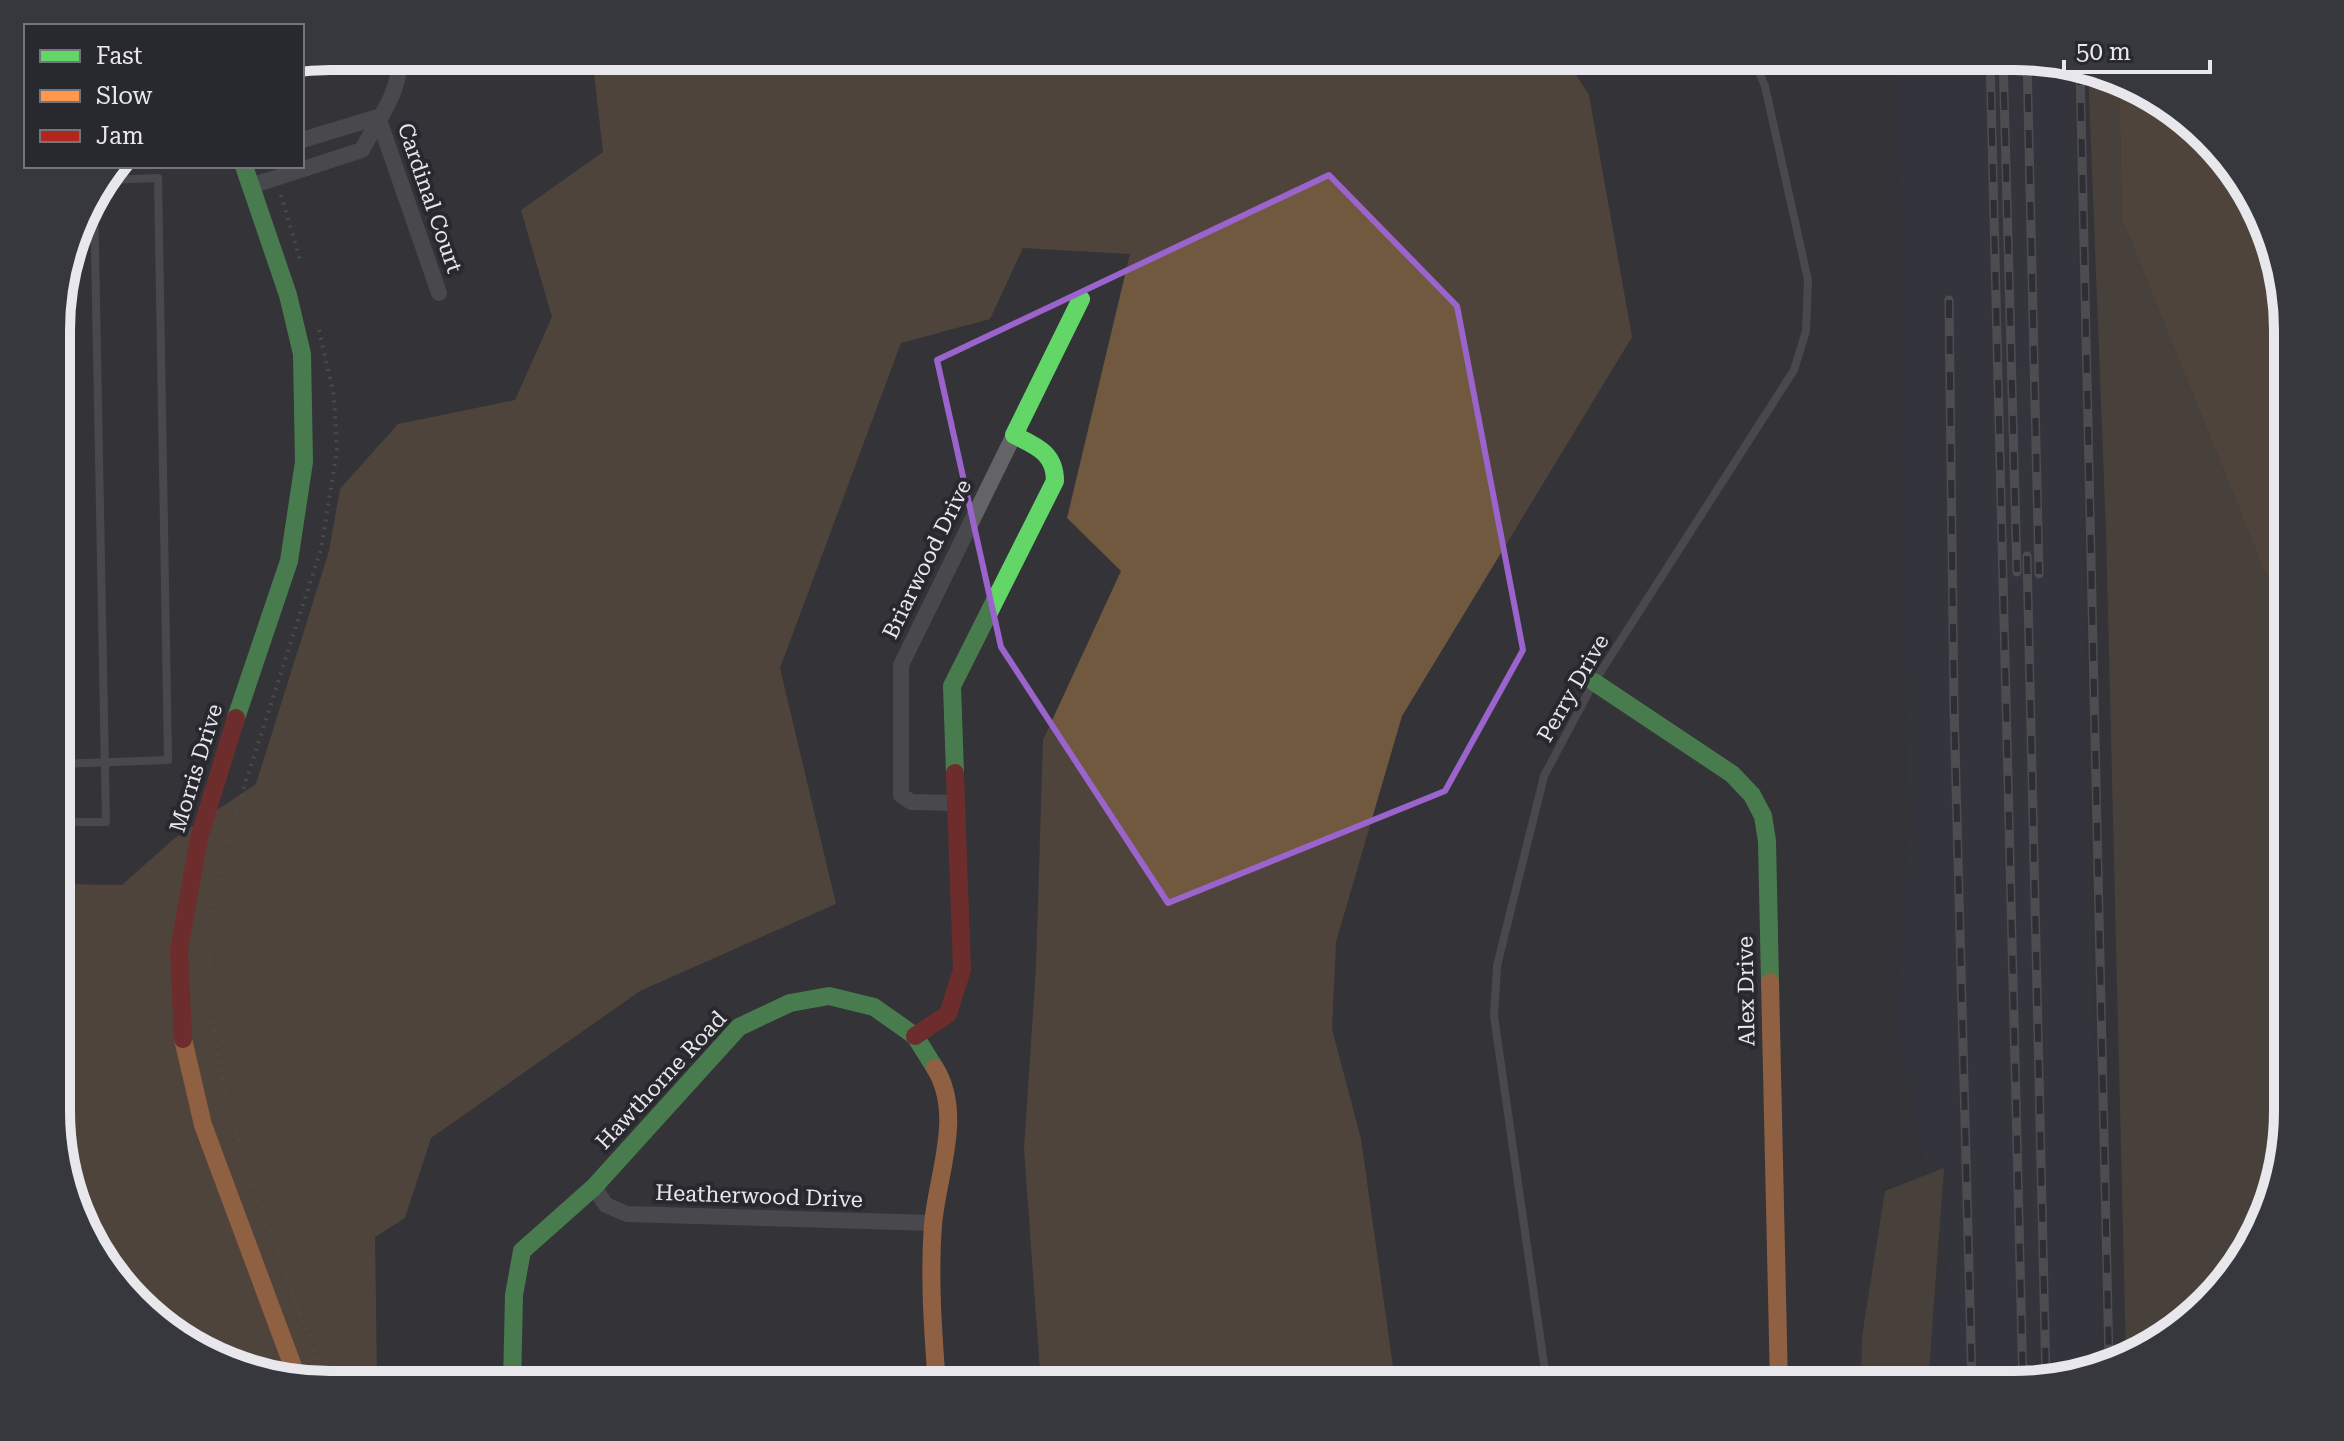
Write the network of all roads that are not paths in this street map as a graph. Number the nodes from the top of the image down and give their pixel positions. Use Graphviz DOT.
graph roads {
  1 [pos="1758,70"];
  2 [pos="398,71"];
  3 [pos="378,117"];
  4 [pos="304,139"];
  5 [pos="245,168"];
  6 [pos="119,180"];
  7 [pos="251,186"];
  8 [pos="94,221"];
  9 [pos="439,293"];
  10 [pos="1081,299"];
  11 [pos="1014,435"];
  12 [pos="1594,682"];
  13 [pos="70,764"];
  14 [pos="105,764"];
  15 [pos="956,803"];
  16 [pos="70,822"];
  17 [pos="915,1036"];
  18 [pos="594,1187"];
  19 [pos="933,1223"];
  20 [pos="294,1369"];
  21 [pos="1545,1370"];
  22 [pos="1779,1370"];
  23 [pos="512,1371"];
  24 [pos="936,1371"];
  1 -- 12 [label="lane, Perry Drive"];
  2 -- 3 [label="street"];
  3 -- 4 [label="street"];
  3 -- 7 [label="street"];
  3 -- 9 [label="street, Cardinal Court"];
  5 -- 7 [label="street, Morris Drive"];
  6 -- 14 [label="lane"];
  7 -- 20 [label="street, Morris Drive"];
  8 -- 14 [label="lane"];
  10 -- 11 [label="street, Briarwood Drive"];
  11 -- 15 [label="street"];
  11 -- 15 [label="street, Briarwood Drive"];
  12 -- 21 [label="lane, Perry Drive"];
  12 -- 22 [label="street, Alex Drive"];
  13 -- 14 [label="lane"];
  14 -- 16 [label="lane"];
  15 -- 17 [label="street"];
  17 -- 18 [label="street, Hawthorne Road"];
  17 -- 19 [label="street, Hawthorne Road"];
  18 -- 19 [label="street, Heatherwood Drive"];
  18 -- 23 [label="street, Hawthorne Road"];
  19 -- 24 [label="street, Hawthorne Road"];
}
